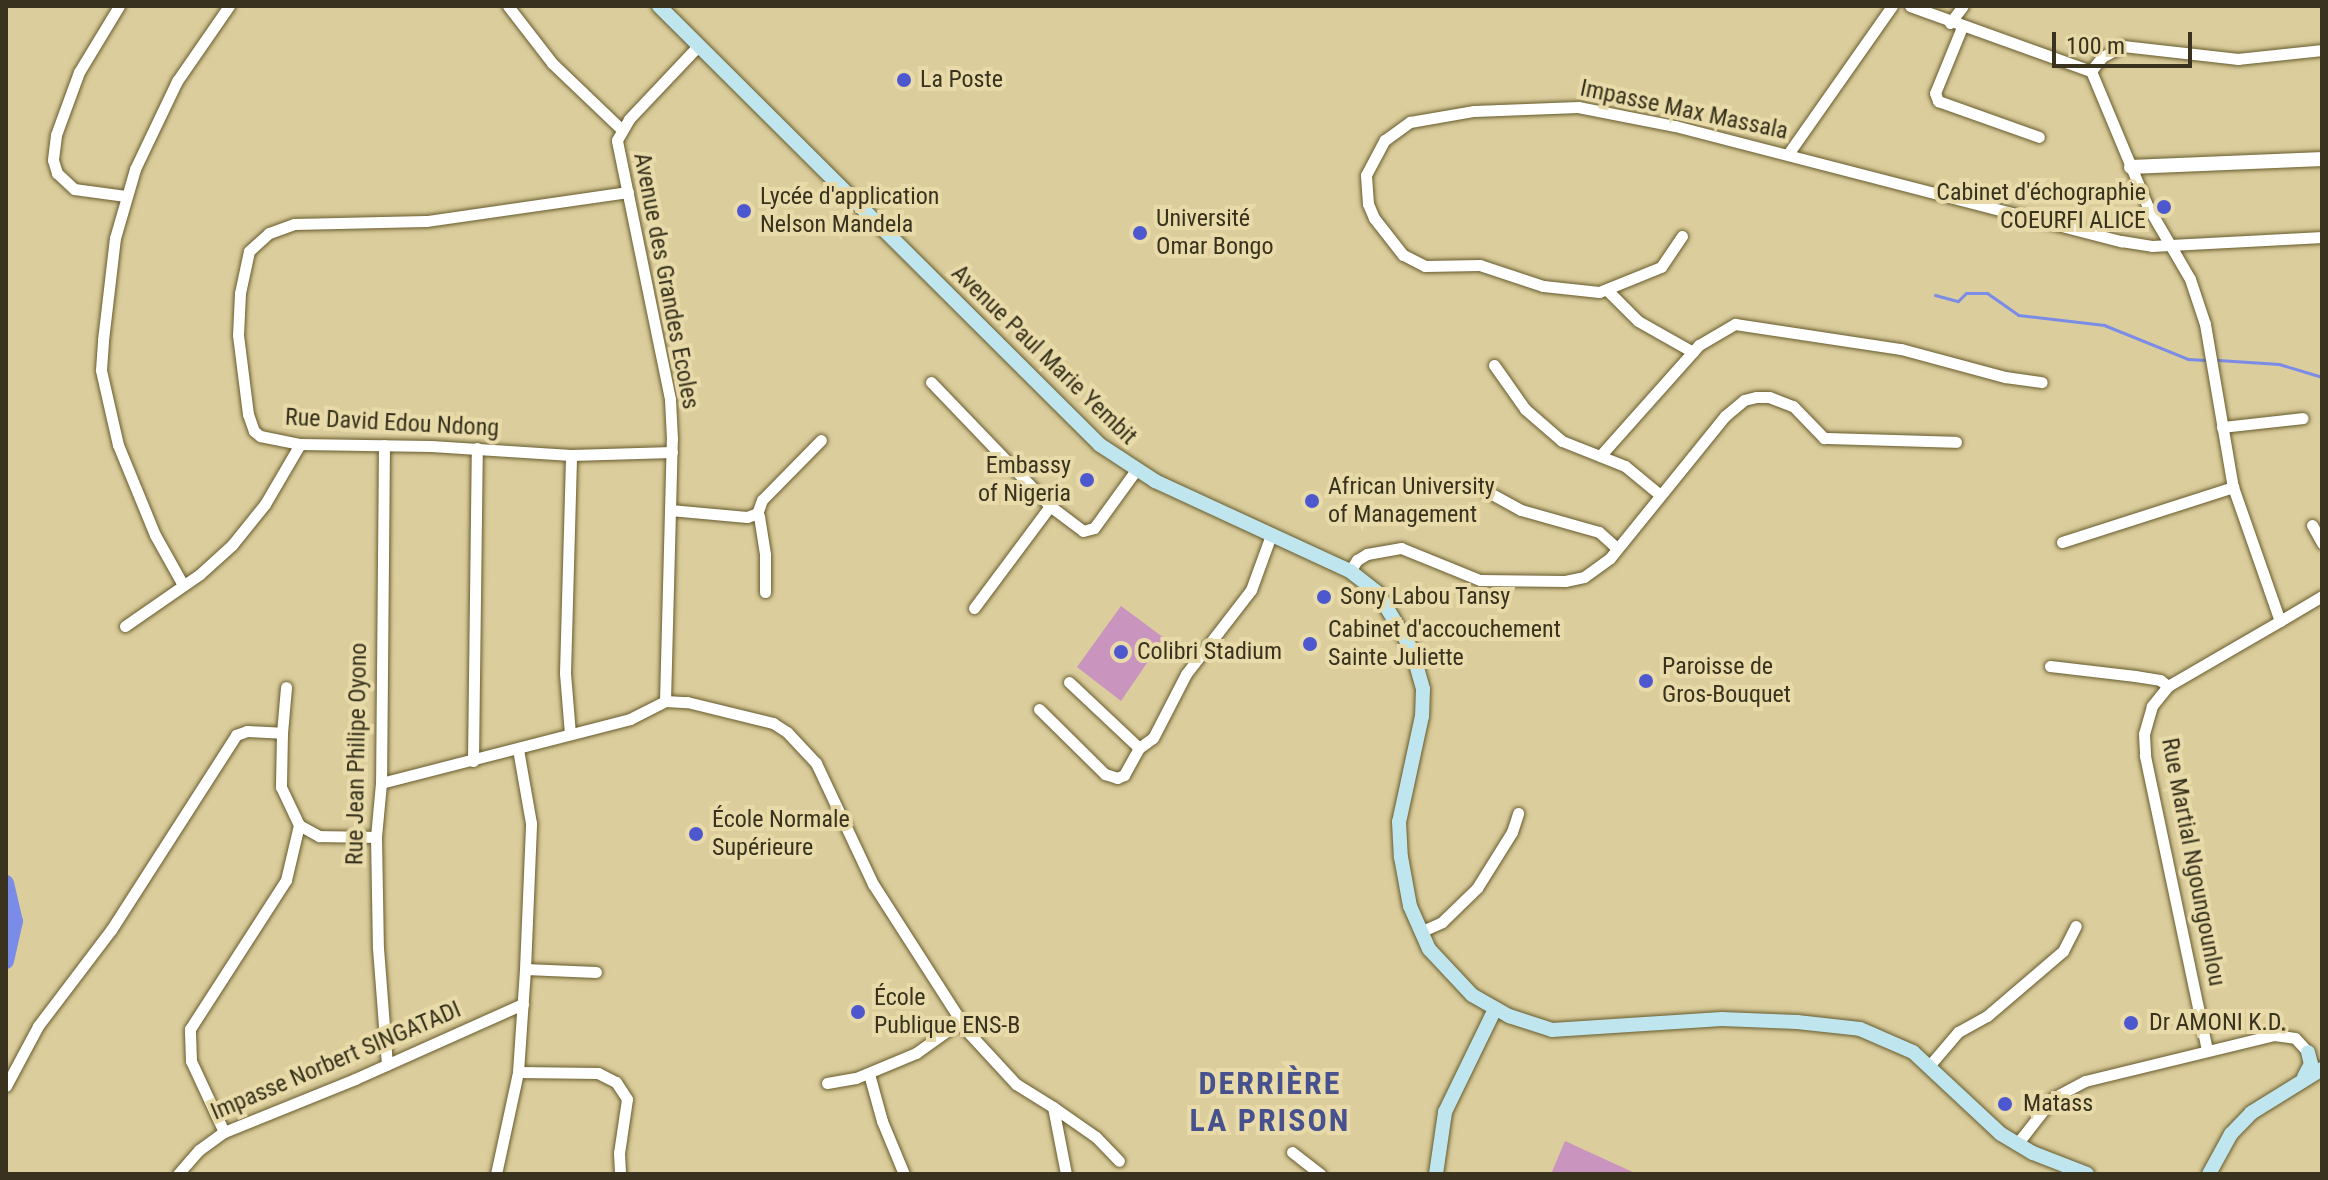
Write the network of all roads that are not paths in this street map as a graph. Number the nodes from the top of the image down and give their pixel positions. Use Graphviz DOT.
graph roads {
  1 [pos="119,6"];
  2 [pos="229,6"];
  3 [pos="508,6"];
  4 [pos="659,6"];
  5 [pos="1892,6"];
  6 [pos="1910,6"];
  7 [pos="1963,6"];
  8 [pos="1956,25"];
  9 [pos="699,45"];
  10 [pos="2322,50"];
  11 [pos="2091,71"];
  12 [pos="621,129"];
  13 [pos="2039,137"];
  14 [pos="1788,154"];
  15 [pos="2322,159"];
  16 [pos="2131,167"];
  17 [pos="628,192"];
  18 [pos="126,196"];
  19 [pos="1682,236"];
  20 [pos="2322,237"];
  21 [pos="2170,244"];
  22 [pos="1608,291"];
  23 [pos="1693,352"];
  24 [pos="1494,365"];
  25 [pos="931,382"];
  26 [pos="2042,382"];
  27 [pos="2303,418"];
  28 [pos="2222,427"];
  29 [pos="821,440"];
  30 [pos="1956,442"];
  31 [pos="300,444"];
  32 [pos="384,445"];
  33 [pos="477,448"];
  34 [pos="672,452"];
  35 [pos="571,455"];
  36 [pos="1600,456"];
  37 [pos="1136,470"];
  38 [pos="1479,487"];
  39 [pos="2233,487"];
  40 [pos="1659,494"];
  41 [pos="1050,506"];
  42 [pos="670,510"];
  43 [pos="757,514"];
  44 [pos="2312,525"];
  45 [pos="1271,535"];
  46 [pos="2062,542"];
  47 [pos="2322,543"];
  48 [pos="1617,548"];
  49 [pos="1350,571"];
  50 [pos="183,585"];
  51 [pos="765,592"];
  52 [pos="2322,596"];
  53 [pos="974,608"];
  54 [pos="2280,621"];
  55 [pos="125,626"];
  56 [pos="2050,666"];
  57 [pos="1069,682"];
  58 [pos="2168,686"];
  59 [pos="286,687"];
  60 [pos="665,701"];
  61 [pos="1039,709"];
  62 [pos="282,733"];
  63 [pos="570,734"];
  64 [pos="1139,748"];
  65 [pos="518,749"];
  66 [pos="473,761"];
  67 [pos="381,783"];
  68 [pos="1518,813"];
  69 [pos="299,825"];
  70 [pos="376,837"];
  71 [pos="2076,926"];
  72 [pos="1420,932"];
  73 [pos="525,969"];
  74 [pos="596,972"];
  75 [pos="523,1004"];
  76 [pos="1495,1009"];
  77 [pos="961,1021"];
  78 [pos="2207,1049"];
  79 [pos="2308,1052"];
  80 [pos="387,1065"];
  81 [pos="1929,1066"];
  82 [pos="2322,1066"];
  83 [pos="518,1072"];
  84 [pos="869,1074"];
  85 [pos="2304,1077"];
  86 [pos="827,1083"];
  87 [pos="6,1086"];
  88 [pos="1053,1107"];
  89 [pos="224,1132"];
  90 [pos="2017,1144"];
  91 [pos="1292,1152"];
  92 [pos="1119,1161"];
  93 [pos="178,1174"];
  94 [pos="496,1174"];
  95 [pos="620,1174"];
  96 [pos="904,1174"];
  97 [pos="1066,1174"];
  98 [pos="1320,1174"];
  99 [pos="1436,1174"];
  100 [pos="2087,1174"];
  101 [pos="2209,1174"];
  1 -- 18 [label="street"];
  2 -- 18 [label="street"];
  3 -- 12 [label="street"];
  4 -- 9 [label="main road, Avenue Paul Marie Yembit"];
  5 -- 14 [label="street"];
  6 -- 8 [label="street"];
  7 -- 8 [label="street"];
  8 -- 11 [label="street"];
  8 -- 13 [label="street"];
  9 -- 12 [label="street, Avenue des Grandes Ecoles"];
  9 -- 37 [label="main road, Avenue Paul Marie Yembit"];
  10 -- 11 [label="street"];
  11 -- 16 [label="street"];
  12 -- 17 [label="street, Avenue des Grandes Ecoles"];
  14 -- 21 [label="street, Impasse Max Massala"];
  14 -- 22 [label="street, Impasse Max Massala"];
  15 -- 16 [label="street"];
  16 -- 21 [label="street"];
  17 -- 31 [label="street, Rue David Edou Ndong"];
  17 -- 34 [label="street, Avenue des Grandes Ecoles"];
  18 -- 50 [label="street"];
  19 -- 22 [label="street, Impasse Max Massala"];
  20 -- 21 [label="street, Impasse Max Massala"];
  21 -- 28 [label="street"];
  22 -- 23 [label="street"];
  23 -- 26 [label="street"];
  23 -- 36 [label="street"];
  24 -- 36 [label="street"];
  25 -- 41 [label="street"];
  27 -- 28 [label="street"];
  28 -- 39 [label="street"];
  29 -- 43 [label="street"];
  30 -- 40 [label="street"];
  31 -- 32 [label="street, Rue David Edou Ndong"];
  31 -- 50 [label="street"];
  32 -- 33 [label="street, Rue David Edou Ndong"];
  32 -- 67 [label="street, Rue Jean Philipe Oyono"];
  33 -- 35 [label="street, Rue David Edou Ndong"];
  33 -- 66 [label="street"];
  34 -- 35 [label="street, Rue David Edou Ndong"];
  34 -- 42 [label="street, Avenue des Grandes Ecoles"];
  35 -- 63 [label="street"];
  36 -- 40 [label="street"];
  37 -- 41 [label="street"];
  37 -- 45 [label="main road, Avenue Paul Marie Yembit"];
  38 -- 48 [label="street"];
  39 -- 46 [label="street"];
  39 -- 54 [label="street"];
  40 -- 48 [label="street"];
  41 -- 53 [label="street"];
  42 -- 43 [label="street"];
  42 -- 60 [label="street, Avenue des Grandes Ecoles"];
  43 -- 51 [label="street"];
  44 -- 47 [label="street"];
  45 -- 49 [label="main road, Avenue Paul Marie Yembit"];
  45 -- 64 [label="street"];
  48 -- 49 [label="street"];
  49 -- 72 [label="main road, Avenue Paul Marie Yembit"];
  50 -- 55 [label="street"];
  52 -- 54 [label="street, Rue Martial Ngoungounlou"];
  54 -- 58 [label="street, Rue Martial Ngoungounlou"];
  56 -- 58 [label="street"];
  57 -- 64 [label="street"];
  58 -- 78 [label="street, Rue Martial Ngoungounlou"];
  59 -- 62 [label="street"];
  60 -- 63 [label="street"];
  60 -- 77 [label="street"];
  61 -- 64 [label="street"];
  62 -- 69 [label="street"];
  62 -- 87 [label="street"];
  63 -- 65 [label="street"];
  65 -- 66 [label="street"];
  65 -- 73 [label="street"];
  66 -- 67 [label="street"];
  67 -- 70 [label="street, Rue Jean Philipe Oyono"];
  68 -- 72 [label="street"];
  69 -- 70 [label="street"];
  69 -- 89 [label="street"];
  70 -- 80 [label="street, Rue Jean Philipe Oyono"];
  71 -- 81 [label="street"];
  72 -- 76 [label="main road, Avenue Paul Marie Yembit"];
  73 -- 74 [label="street"];
  73 -- 75 [label="street"];
  75 -- 80 [label="street, Impasse Norbert SINGATADI"];
  75 -- 83 [label="street"];
  76 -- 81 [label="main road, Avenue Paul Marie Yembit"];
  76 -- 99 [label="main road"];
  77 -- 84 [label="street"];
  77 -- 88 [label="street"];
  78 -- 79 [label="street"];
  78 -- 90 [label="street"];
  79 -- 82 [label="main road"];
  79 -- 85 [label="main road"];
  80 -- 89 [label="street, Impasse Norbert SINGATADI"];
  81 -- 90 [label="main road, Avenue Paul Marie Yembit"];
  82 -- 85 [label="main road"];
  83 -- 94 [label="street"];
  83 -- 95 [label="street"];
  84 -- 86 [label="street"];
  84 -- 96 [label="street"];
  85 -- 101 [label="main road"];
  88 -- 92 [label="street"];
  88 -- 97 [label="street"];
  89 -- 93 [label="street, Impasse Norbert SINGATADI"];
  90 -- 100 [label="main road, Avenue Paul Marie Yembit"];
  91 -- 98 [label="street"];
}
